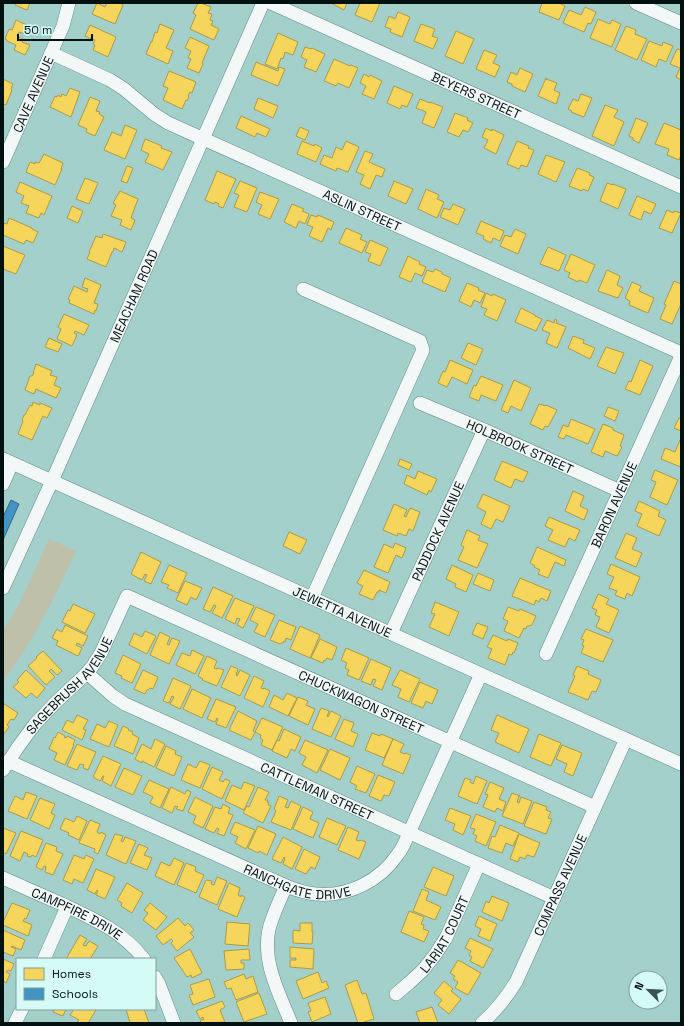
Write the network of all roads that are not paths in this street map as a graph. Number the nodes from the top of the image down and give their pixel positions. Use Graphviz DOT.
graph roads {
  1 [pos="69,3"];
  2 [pos="263,3"];
  3 [pos="271,3"];
  4 [pos="636,3"];
  5 [pos="681,23"];
  6 [pos="51,53"];
  7 [pos="8,139"];
  8 [pos="203,139"];
  9 [pos="3,162"];
  10 [pos="681,187"];
  11 [pos="303,289"];
  12 [pos="681,354"];
  13 [pos="420,403"];
  14 [pos="484,430"];
  15 [pos="7,461"];
  16 [pos="52,481"];
  17 [pos="3,484"];
  18 [pos="620,491"];
  19 [pos="3,588"];
  20 [pos="127,596"];
  21 [pos="312,598"];
  22 [pos="391,634"];
  23 [pos="546,654"];
  24 [pos="87,673"];
  25 [pos="481,674"];
  26 [pos="626,739"];
  27 [pos="450,742"];
  28 [pos="681,764"];
  29 [pos="6,766"];
  30 [pos="595,807"];
  31 [pos="409,832"];
  32 [pos="479,864"];
  33 [pos="3,878"];
  34 [pos="286,886"];
  35 [pos="554,898"];
  36 [pos="68,907"];
  37 [pos="44,958"];
  38 [pos="143,958"];
  39 [pos="156,978"];
  40 [pos="396,994"];
  41 [pos="22,1010"];
  42 [pos="15,1023"];
  43 [pos="174,1023"];
  44 [pos="291,1023"];
  45 [pos="482,1023"];
  1 -- 6 [label="street, CAVE AVENUE"];
  2 -- 8 [label="street, MEACHAM ROAD"];
  3 -- 10 [label="street, BEYERS STREET"];
  4 -- 5 [label="street"];
  6 -- 7 [label="street, CAVE AVENUE"];
  6 -- 8 [label="street, ASLIN STREET"];
  7 -- 9 [label="street, CAVE AVENUE"];
  8 -- 12 [label="street, ASLIN STREET"];
  8 -- 16 [label="street, MEACHAM ROAD"];
  11 -- 21 [label="street"];
  12 -- 18 [label="street, BARON AVENUE"];
  13 -- 14 [label="street, HOLBROOK STREET"];
  14 -- 18 [label="street, HOLBROOK STREET"];
  14 -- 22 [label="street, PADDOCK AVENUE"];
  15 -- 16 [label="street, JEWETTA AVENUE"];
  15 -- 17 [label="street"];
  16 -- 19 [label="street, MEACHAM ROAD"];
  16 -- 21 [label="street, JEWETTA AVENUE"];
  18 -- 23 [label="street, BARON AVENUE"];
  20 -- 24 [label="street, SAGEBRUSH AVENUE"];
  20 -- 27 [label="street, CHUCKWAGON STREET"];
  21 -- 22 [label="street, JEWETTA AVENUE"];
  22 -- 25 [label="street, JEWETTA AVENUE"];
  24 -- 29 [label="street, SAGEBRUSH AVENUE"];
  24 -- 31 [label="street, CATTLEMAN STREET"];
  25 -- 26 [label="street, JEWETTA AVENUE"];
  25 -- 27 [label="street, RANCHGATE DRIVE"];
  26 -- 28 [label="street, JEWETTA AVENUE"];
  26 -- 30 [label="street, COMPASS AVENUE"];
  27 -- 30 [label="street, CHUCKWAGON STREET"];
  27 -- 31 [label="street, RANCHGATE DRIVE"];
  29 -- 34 [label="street, RANCHGATE DRIVE"];
  30 -- 35 [label="street, COMPASS AVENUE"];
  31 -- 32 [label="street, CATTLEMAN STREET"];
  31 -- 34 [label="street, RANCHGATE DRIVE"];
  32 -- 35 [label="street, CATTLEMAN STREET"];
  32 -- 40 [label="street, LARIAT COURT"];
  33 -- 36 [label="street, CAMPFIRE DRIVE"];
  34 -- 44 [label="street"];
  35 -- 45 [label="street, COMPASS AVENUE"];
  36 -- 37 [label="street"];
  36 -- 38 [label="street, CAMPFIRE DRIVE"];
  39 -- 43 [label="street"];
  41 -- 42 [label="street"];
}
